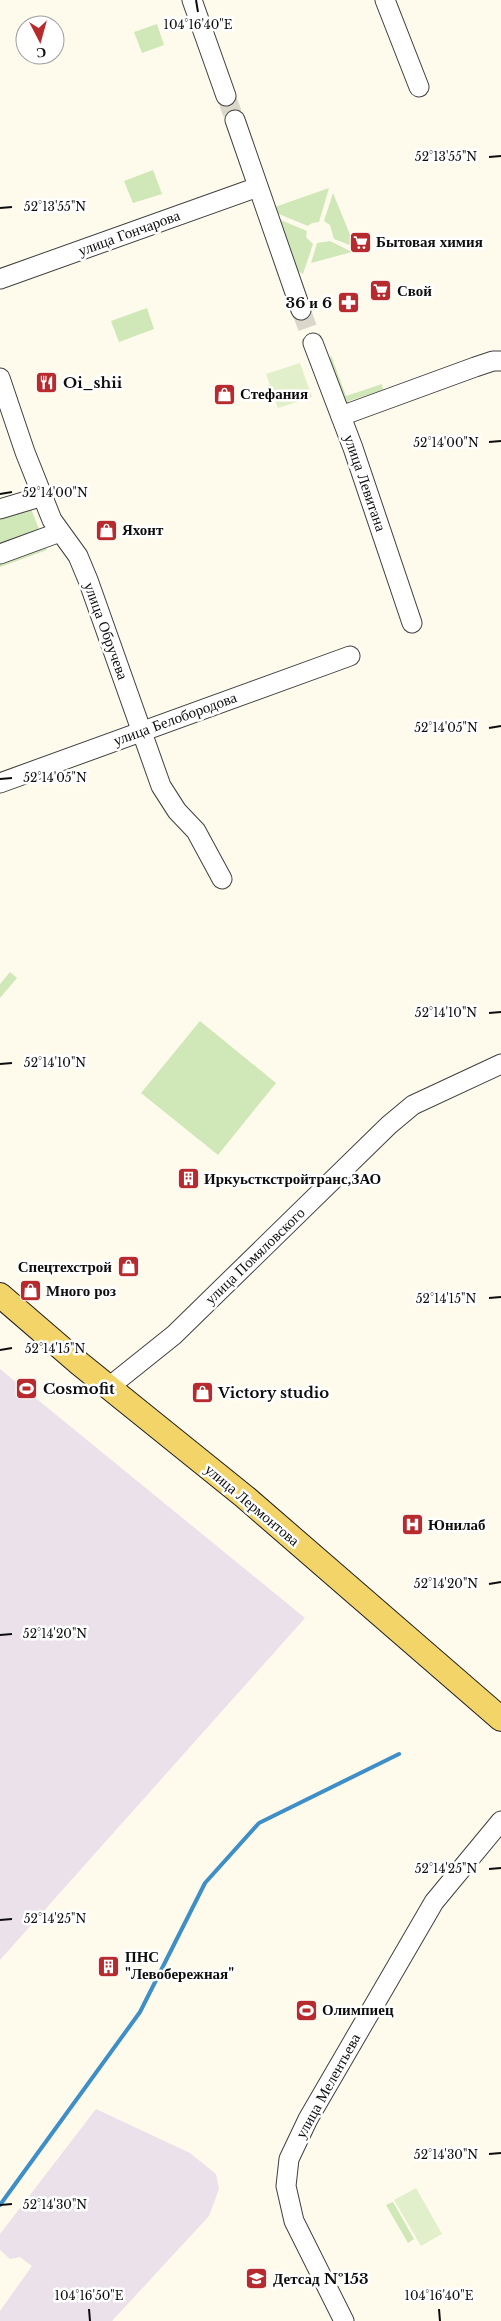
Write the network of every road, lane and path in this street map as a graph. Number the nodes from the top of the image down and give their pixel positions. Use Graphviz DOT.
graph roads {
  1 [pos="192,0"];
  2 [pos="385,0"];
  3 [pos="419,87"];
  4 [pos="226,96"];
  5 [pos="235,120"];
  6 [pos="258,187"];
  7 [pos="0,279"];
  8 [pos="301,310"];
  9 [pos="313,344"];
  10 [pos="501,361"];
  11 [pos="0,378"];
  12 [pos="341,416"];
  13 [pos="43,496"];
  14 [pos="0,509"];
  15 [pos="60,532"];
  16 [pos="0,554"];
  17 [pos="412,624"];
  18 [pos="350,656"];
  19 [pos="142,732"];
  20 [pos="0,783"];
  21 [pos="222,879"];
  22 [pos="501,1064"];
  23 [pos="0,1295"];
  24 [pos="109,1387"];
  25 [pos="501,1719"];
  26 [pos="501,1821"];
  27 [pos="344,2321"];
  1 -- 4 [label="street"];
  2 -- 3 [label="street"];
  5 -- 6 [label="street"];
  6 -- 7 [label="street, улица Гончарова"];
  6 -- 8 [label="street"];
  9 -- 12 [label="street, улица Левитана"];
  10 -- 12 [label="street"];
  11 -- 13 [label="street, улица Обручева"];
  12 -- 17 [label="street, улица Левитана"];
  13 -- 14 [label="street"];
  13 -- 15 [label="street, улица Обручева"];
  15 -- 16 [label="street"];
  15 -- 19 [label="street, улица Обручева"];
  18 -- 19 [label="street, улица Белобородова"];
  19 -- 20 [label="street, улица Белобородова"];
  19 -- 21 [label="street, улица Обручева"];
  22 -- 24 [label="street, улица Помяловского"];
  23 -- 24 [label="main road, улица Лермонтова"];
  24 -- 25 [label="main road, улица Лермонтова"];
  26 -- 27 [label="street, улица Мелентьева"];
}
